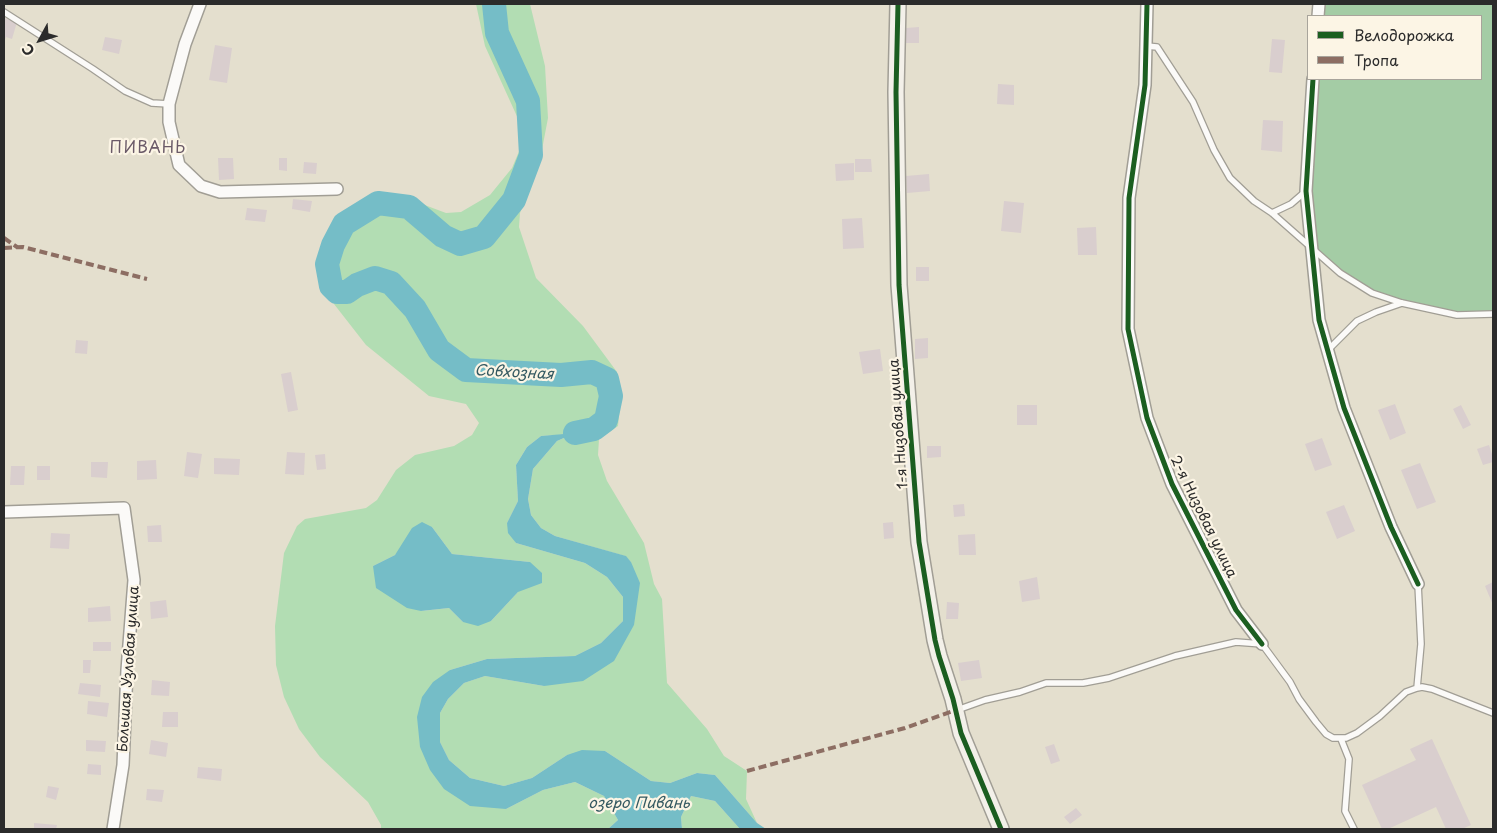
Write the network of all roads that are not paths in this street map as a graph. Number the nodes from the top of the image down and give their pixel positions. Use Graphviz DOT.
graph roads {
  1 [pos="200,4"];
  2 [pos="898,4"];
  3 [pos="1147,4"];
  4 [pos="4,12"];
  5 [pos="1146,46"];
  6 [pos="1314,80"];
  7 [pos="169,104"];
  8 [pos="337,189"];
  9 [pos="1306,191"];
  10 [pos="1272,213"];
  11 [pos="1311,247"];
  12 [pos="1402,303"];
  13 [pos="1493,314"];
  14 [pos="1327,351"];
  15 [pos="4,512"];
  16 [pos="1418,584"];
  17 [pos="1262,644"];
  18 [pos="1417,688"];
  19 [pos="956,710"];
  20 [pos="1493,713"];
  21 [pos="1341,738"];
  22 [pos="113,829"];
  23 [pos="1001,829"];
  24 [pos="1354,829"];
  1 -- 7 [label="street"];
  2 -- 19 [label="street, 1-я Низовая улица"];
  3 -- 5 [label="street, 2-я Низовая улица"];
  4 -- 7 [label="lane"];
  5 -- 10 [label="lane"];
  5 -- 17 [label="street, 2-я Низовая улица"];
  6 -- 9 [label="street"];
  7 -- 8 [label="street"];
  9 -- 10 [label="lane"];
  9 -- 11 [label="street"];
  10 -- 11 [label="lane"];
  11 -- 12 [label="lane"];
  11 -- 14 [label="street"];
  12 -- 13 [label="lane"];
  12 -- 14 [label="lane"];
  14 -- 16 [label="street"];
  15 -- 22 [label="street, Большая Узловая улица"];
  16 -- 18 [label="lane"];
  17 -- 19 [label="lane"];
  17 -- 21 [label="lane"];
  18 -- 20 [label="lane"];
  18 -- 21 [label="lane"];
  19 -- 23 [label="street, 1-я Низовая улица"];
  21 -- 24 [label="lane"];
}
